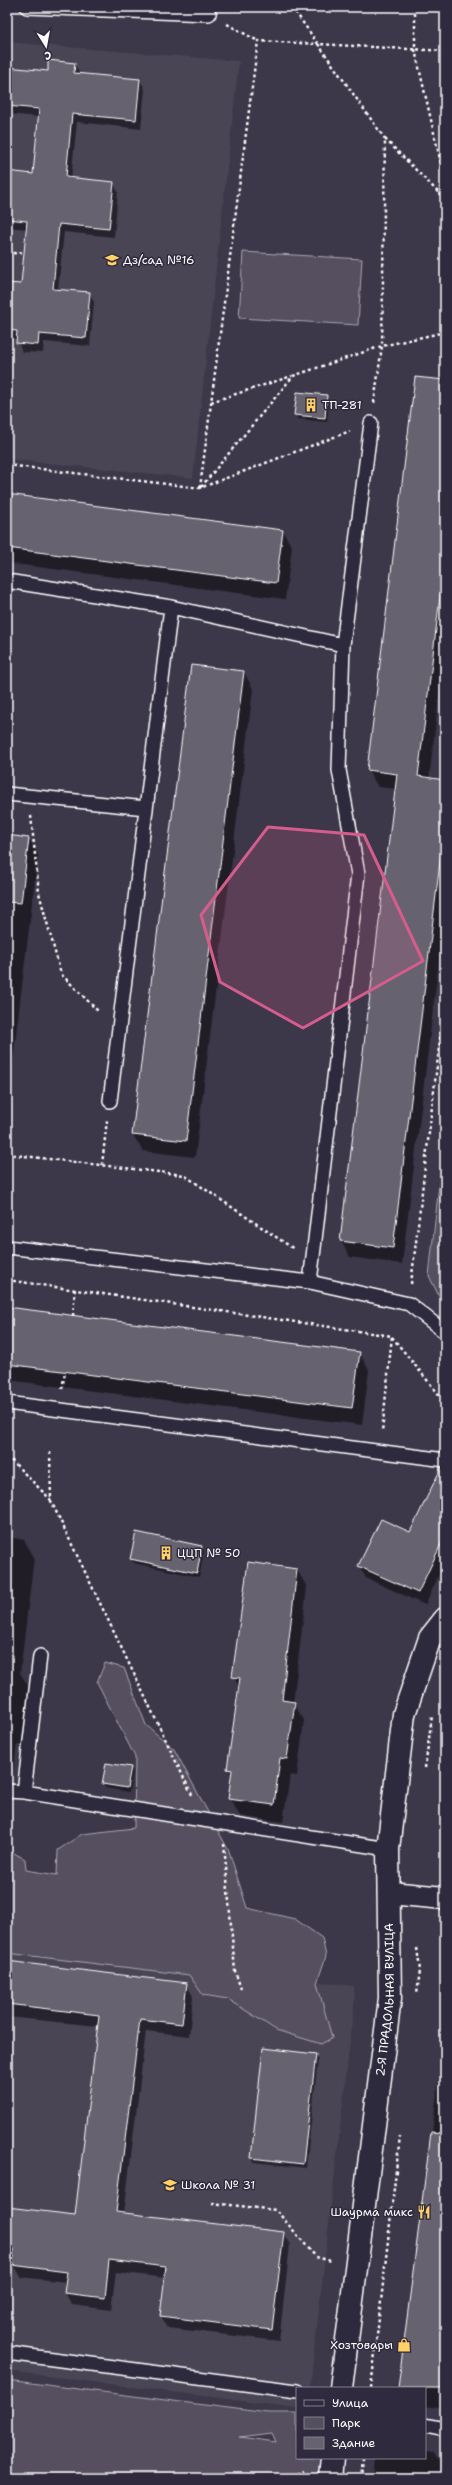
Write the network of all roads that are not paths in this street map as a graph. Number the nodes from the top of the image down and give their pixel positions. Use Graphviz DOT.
graph roads {
  1 [pos="28,7"];
  2 [pos="209,14"];
  3 [pos="371,423"];
  4 [pos="7,581"];
  5 [pos="171,607"];
  6 [pos="343,645"];
  7 [pos="7,794"];
  8 [pos="146,808"];
  9 [pos="110,1101"];
  10 [pos="7,1247"];
  11 [pos="310,1282"];
  12 [pos="445,1332"];
  13 [pos="7,1403"];
  14 [pos="445,1460"];
  15 [pos="445,1619"];
  16 [pos="40,1656"];
  17 [pos="7,1791"];
  18 [pos="24,1792"];
  19 [pos="388,1849"];
  20 [pos="389,1893"];
  21 [pos="445,1898"];
  22 [pos="7,2353"];
  23 [pos="341,2387"];
  24 [pos="296,2391"];
  25 [pos="426,2425"];
  26 [pos="445,2429"];
  27 [pos="332,2459"];
  28 [pos="330,2478"];
  1 -- 2 [label="lane"];
  3 -- 6 [label="lane"];
  4 -- 5 [label="lane"];
  5 -- 6 [label="lane"];
  5 -- 8 [label="lane"];
  6 -- 11 [label="lane"];
  7 -- 8 [label="lane"];
  8 -- 9 [label="lane"];
  10 -- 11 [label="lane"];
  11 -- 12 [label="lane"];
  13 -- 14 [label="lane"];
  15 -- 19 [label="street, 2-Я ПРАДОЛЬНАЯ ВУЛІЦА"];
  16 -- 18 [label="lane"];
  17 -- 18 [label="lane"];
  18 -- 19 [label="lane"];
  19 -- 20 [label="street, 2-Я ПРАДОЛЬНАЯ ВУЛІЦА"];
  20 -- 21 [label="street"];
  20 -- 23 [label="street, 2-Я ПРАДОЛЬНАЯ ВУЛІЦА"];
  22 -- 24 [label="lane"];
  25 -- 26 [label="lane"];
  27 -- 28 [label="street"];
}
